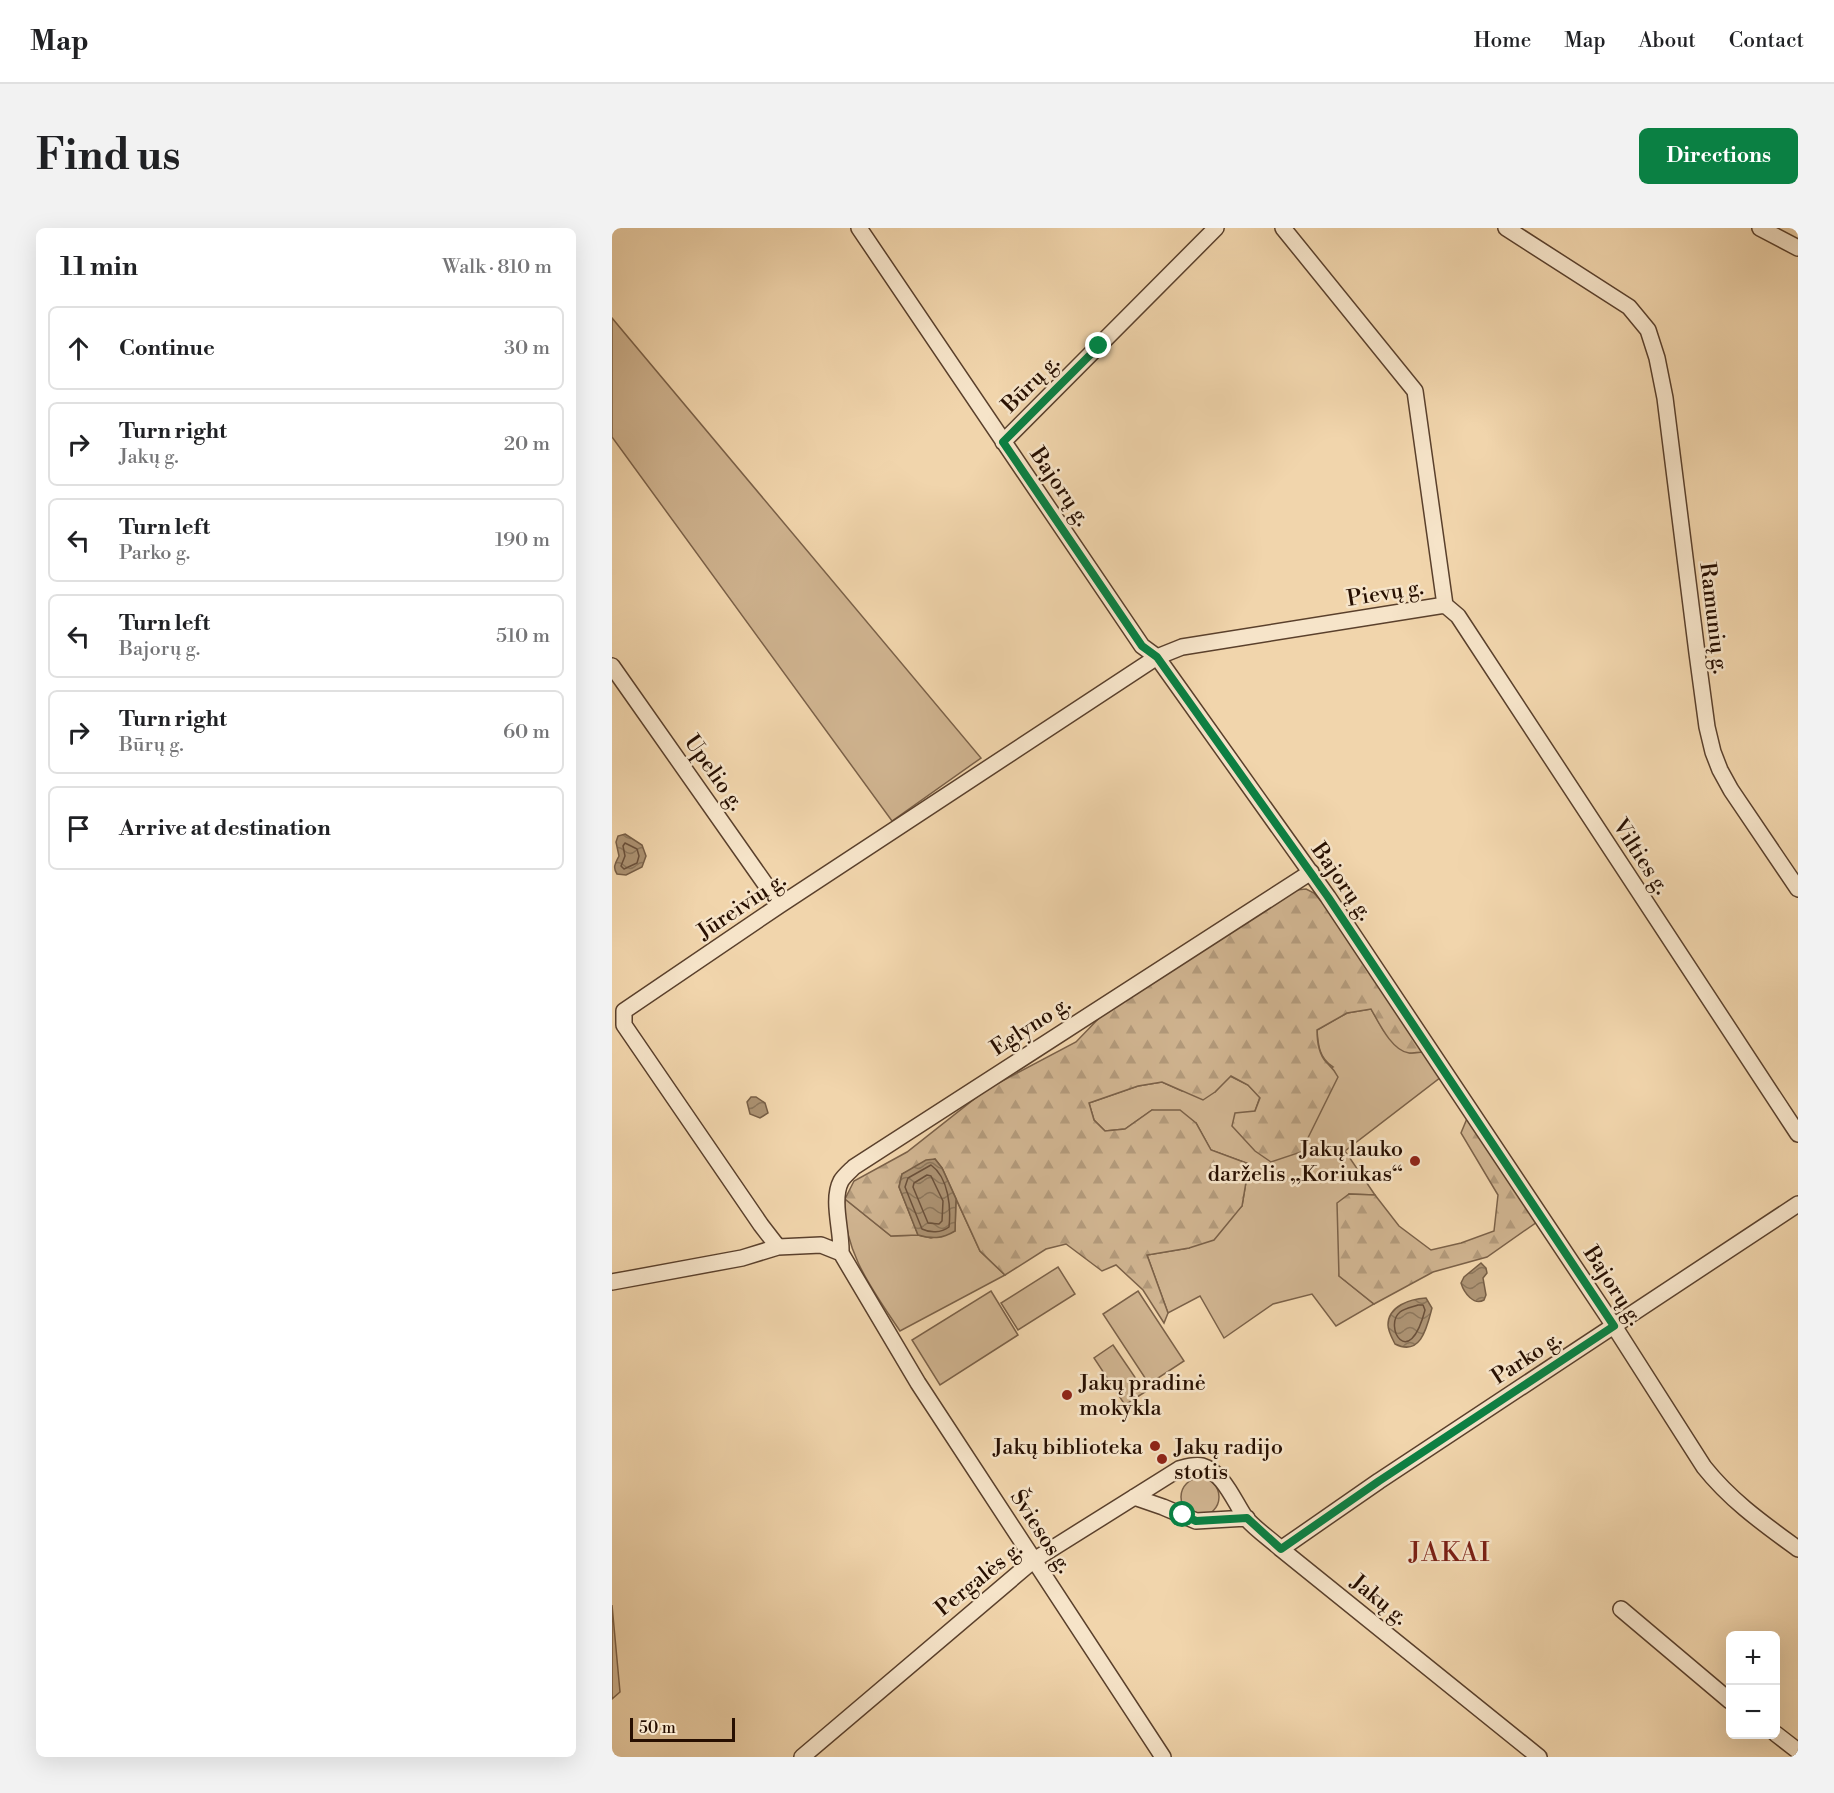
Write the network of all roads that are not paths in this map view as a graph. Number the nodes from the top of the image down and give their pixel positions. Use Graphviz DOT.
graph roads {
  1 [pos="859,228"];
  2 [pos="1216,228"];
  3 [pos="1283,228"];
  4 [pos="1506,228"];
  5 [pos="1760,228"];
  6 [pos="1798,248"];
  7 [pos="1003,442"];
  8 [pos="1445,605"];
  9 [pos="1157,657"];
  10 [pos="612,666"];
  11 [pos="1311,872"];
  12 [pos="1798,889"];
  13 [pos="780,905"];
  14 [pos="1798,1134"];
  15 [pos="1798,1204"];
  16 [pos="778,1247"];
  17 [pos="841,1253"];
  18 [pos="612,1282"];
  19 [pos="1614,1326"];
  20 [pos="1203,1467"];
  21 [pos="1134,1497"];
  22 [pos="1247,1518"];
  23 [pos="1281,1549"];
  24 [pos="1798,1549"];
  25 [pos="1034,1560"];
  26 [pos="1621,1610"];
  27 [pos="1726,1697"];
  28 [pos="1780,1737"];
  29 [pos="1798,1751"];
  30 [pos="802,1757"];
  31 [pos="1163,1757"];
  32 [pos="1539,1757"];
  1 -- 7 [label="street, Bajorų g."];
  2 -- 7 [label="street, Būrų g."];
  3 -- 8 [label="street, Pievų g."];
  4 -- 12 [label="street, Ramunių g."];
  5 -- 6 [label="street"];
  7 -- 9 [label="street, Bajorų g."];
  8 -- 9 [label="street, Pievų g."];
  8 -- 14 [label="street, Vilties g."];
  9 -- 11 [label="street, Bajorų g."];
  9 -- 13 [label="street, Jūreivių g."];
  10 -- 13 [label="street, Upelio g."];
  11 -- 17 [label="street, Eglyno g."];
  11 -- 19 [label="street, Bajorų g."];
  13 -- 16 [label="street, Jūreivių g."];
  15 -- 19 [label="street, Parko g."];
  16 -- 17 [label="street"];
  16 -- 18 [label="street"];
  17 -- 25 [label="street, Šviesos g."];
  19 -- 23 [label="street, Parko g."];
  19 -- 24 [label="street, Bajorų g."];
  20 -- 21 [label="street, Pergalės g."];
  20 -- 22 [label="street, Jakų g."];
  21 -- 22 [label="street"];
  21 -- 25 [label="street, Pergalės g."];
  22 -- 23 [label="street, Jakų g."];
  23 -- 32 [label="street, Jakų g."];
  25 -- 30 [label="street, Pergalės g."];
  25 -- 31 [label="street, Šviesos g."];
  26 -- 27 [label="street"];
  28 -- 29 [label="street"];
}
